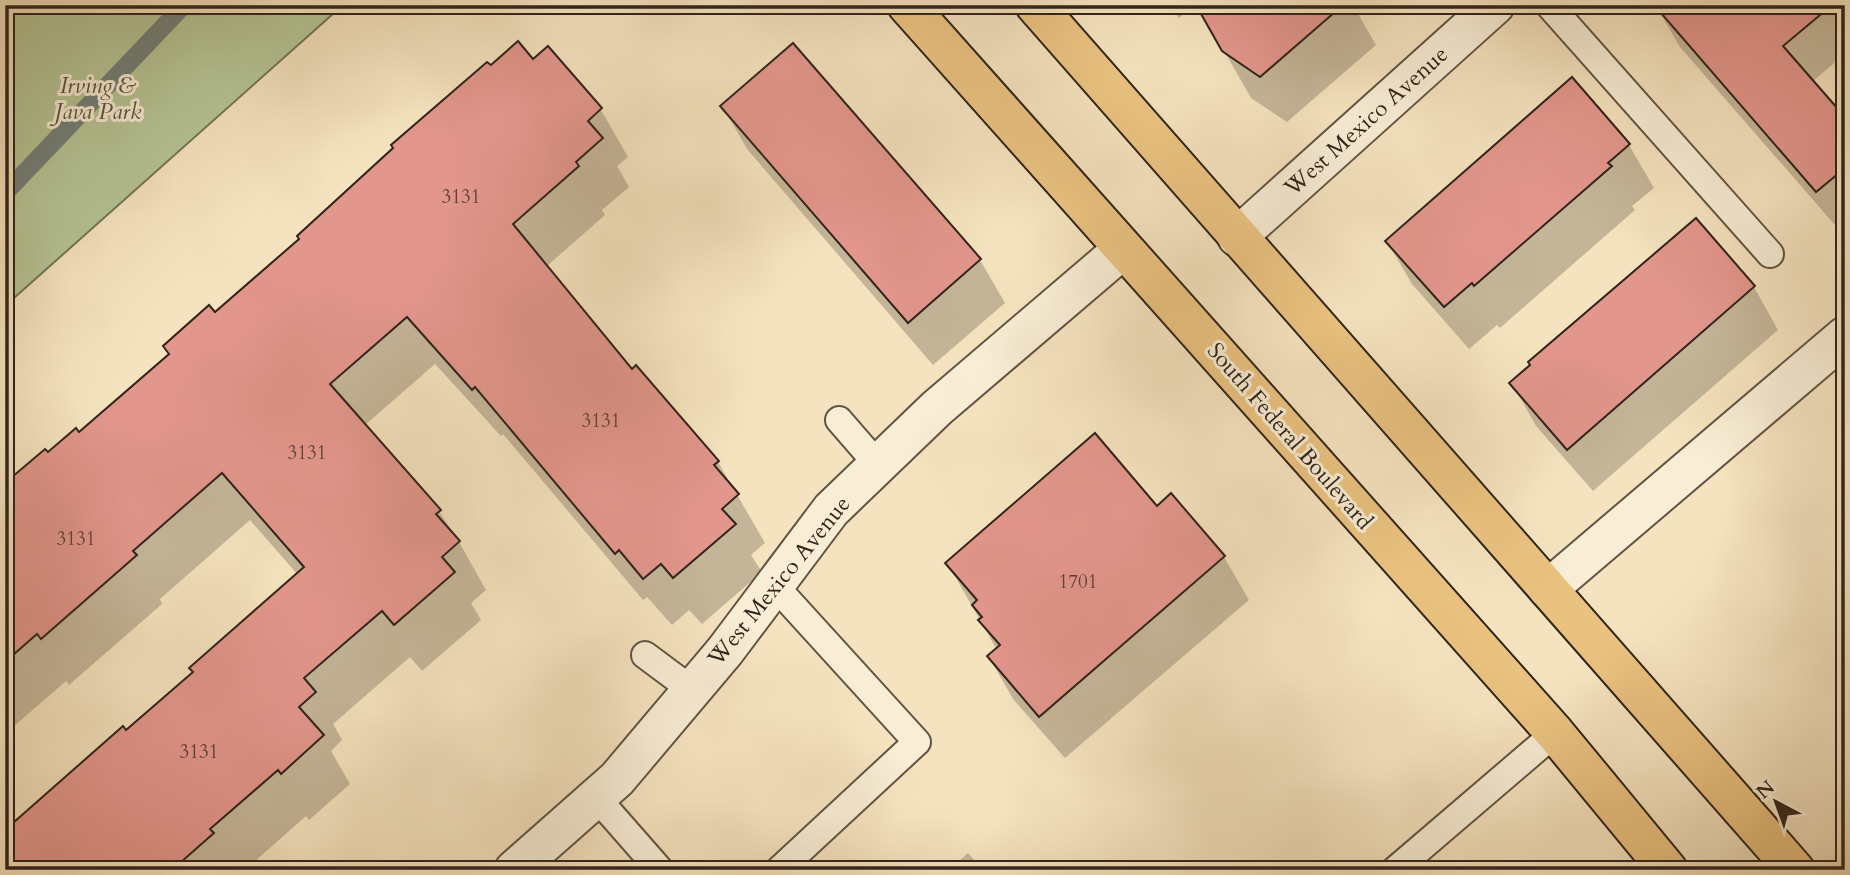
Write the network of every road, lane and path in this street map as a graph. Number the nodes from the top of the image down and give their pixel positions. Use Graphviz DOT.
graph roads {
  1 [pos="907,5"];
  2 [pos="1035,5"];
  3 [pos="1549,5"];
  4 [pos="1480,10"];
  5 [pos="1237,237"];
  6 [pos="1122,250"];
  7 [pos="1770,254"];
  8 [pos="1845,336"];
  9 [pos="839,420"];
  10 [pos="878,465"];
  11 [pos="775,586"];
  12 [pos="1548,589"];
  13 [pos="645,655"];
  14 [pos="692,690"];
  15 [pos="1555,733"];
  16 [pos="596,797"];
  17 [pos="514,870"];
  18 [pos="660,870"];
  19 [pos="779,870"];
  20 [pos="1395,870"];
  21 [pos="1668,870"];
  22 [pos="1795,870"];
  1 -- 6 [label="main road, South Federal Boulevard"];
  2 -- 5 [label="main road"];
  3 -- 7 [label="lane"];
  4 -- 5 [label="street, West Mexico Avenue"];
  5 -- 12 [label="main road"];
  6 -- 10 [label="street, West Mexico Avenue"];
  6 -- 15 [label="main road, South Federal Boulevard"];
  8 -- 12 [label="street"];
  9 -- 10 [label="lane"];
  10 -- 11 [label="street, West Mexico Avenue"];
  11 -- 14 [label="street, West Mexico Avenue"];
  11 -- 19 [label="lane"];
  12 -- 22 [label="main road"];
  13 -- 14 [label="lane"];
  14 -- 16 [label="street, West Mexico Avenue"];
  15 -- 20 [label="lane"];
  15 -- 21 [label="main road, South Federal Boulevard"];
  16 -- 17 [label="street, West Mexico Avenue"];
  16 -- 18 [label="lane"];
}
